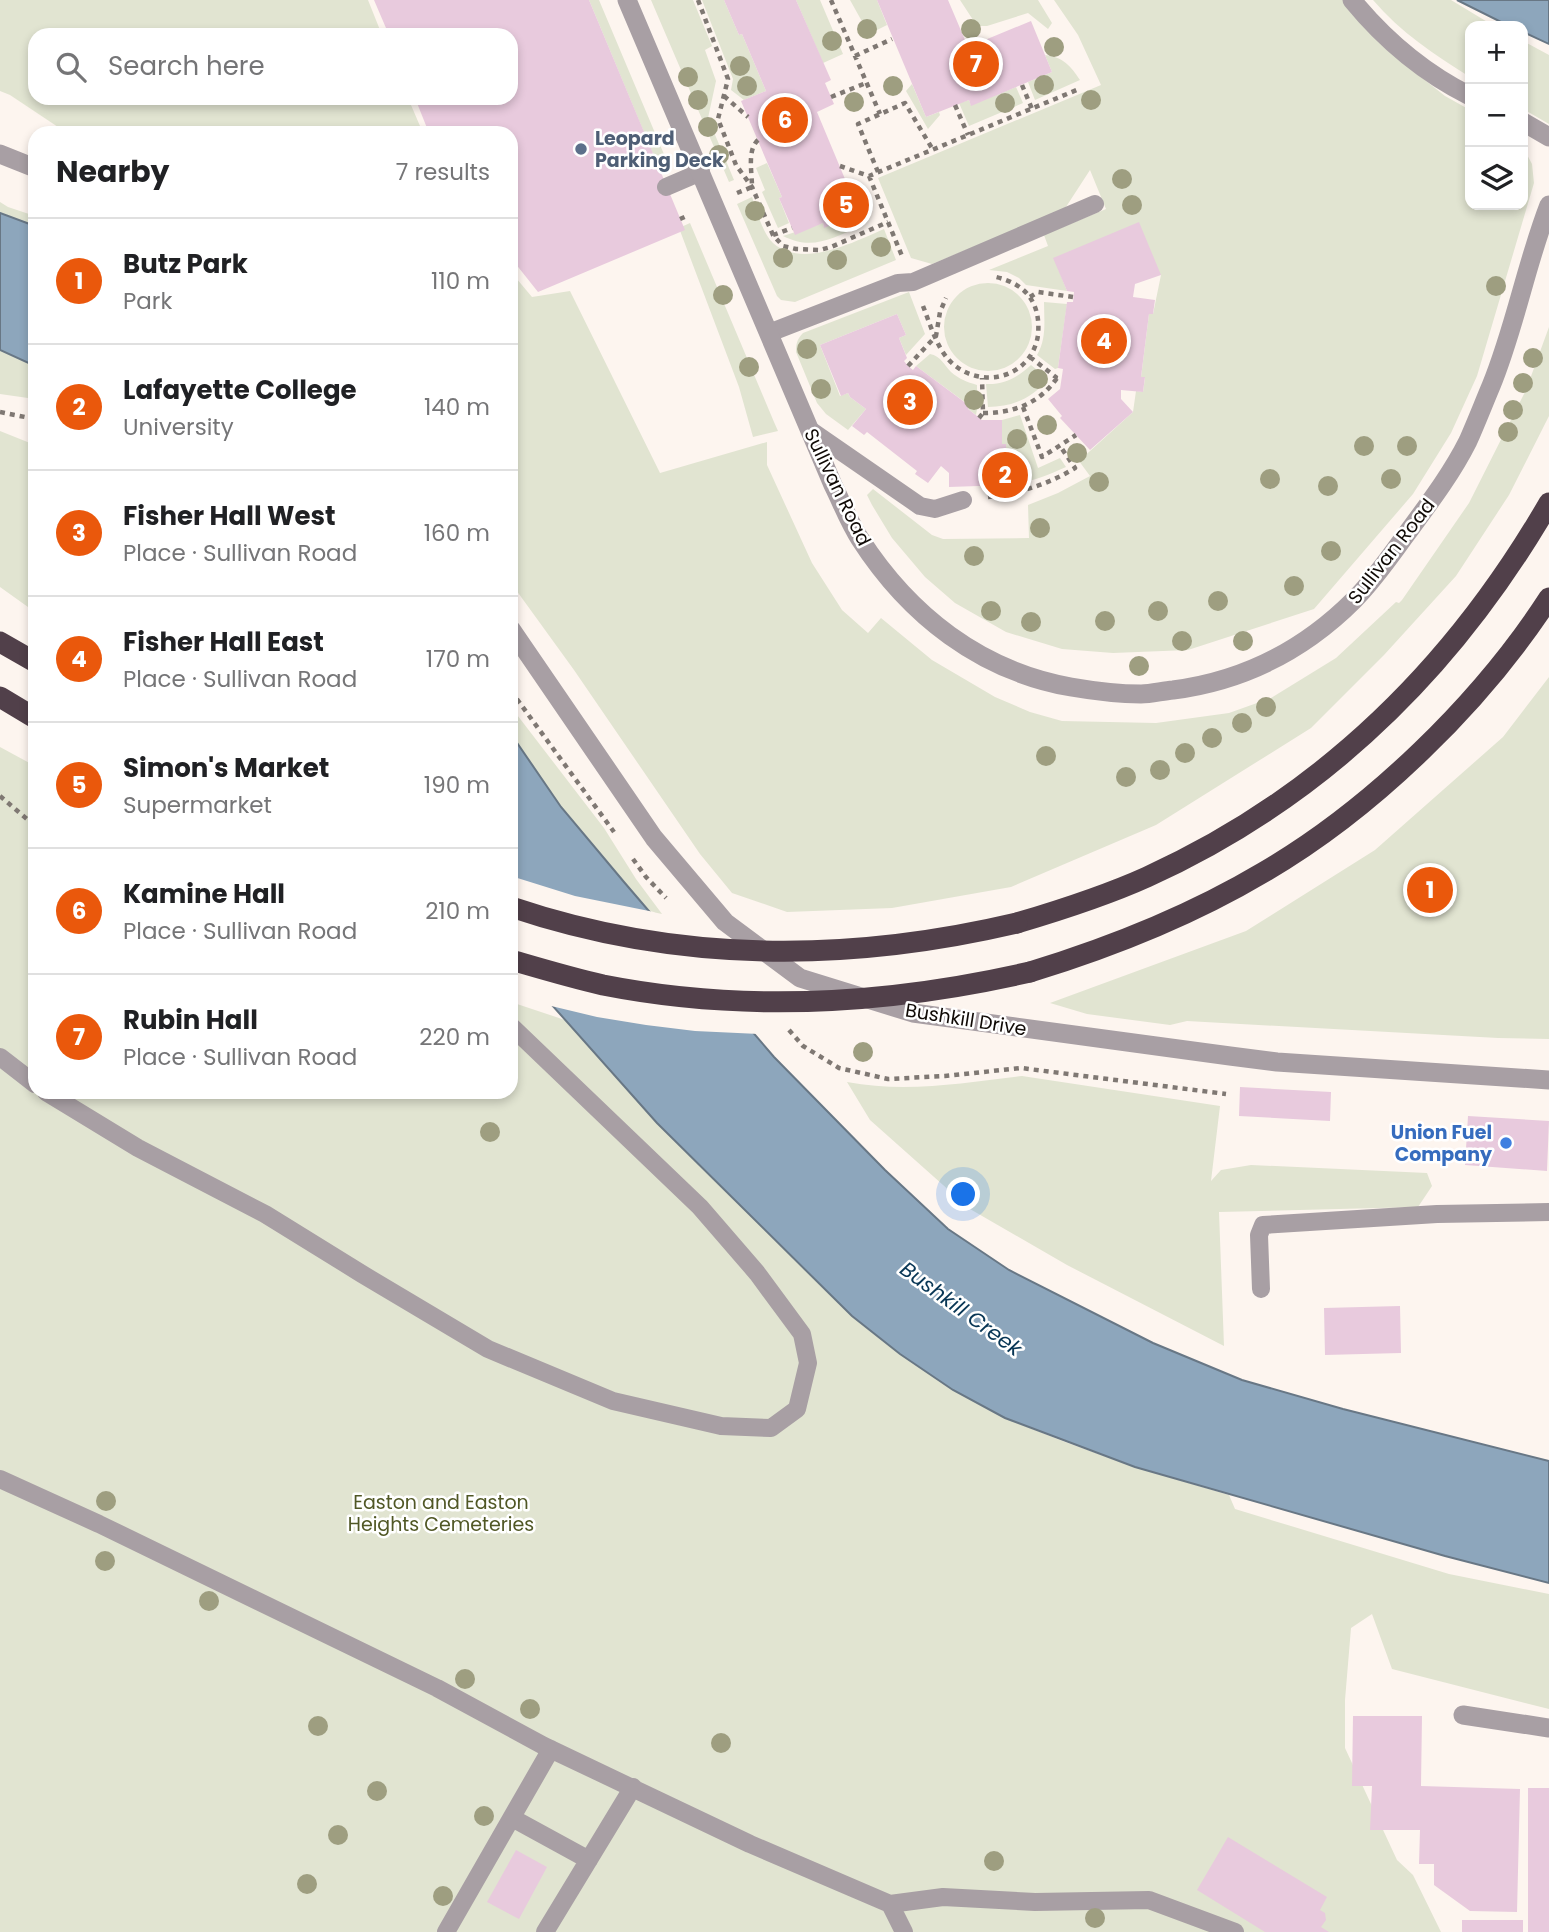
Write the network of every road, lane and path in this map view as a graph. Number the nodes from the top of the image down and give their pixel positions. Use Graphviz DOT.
graph roads {
  1 [pos="628,0"];
  2 [pos="698,0"];
  3 [pos="831,0"];
  4 [pos="1352,0"];
  5 [pos="892,39"];
  6 [pos="855,56"];
  7 [pos="867,83"];
  8 [pos="1022,85"];
  9 [pos="1080,89"];
  10 [pos="1465,93"];
  11 [pos="724,96"];
  12 [pos="831,97"];
  13 [pos="955,105"];
  14 [pos="1032,109"];
  15 [pos="880,114"];
  16 [pos="748,117"];
  17 [pos="1528,125"];
  18 [pos="968,135"];
  19 [pos="1549,137"];
  20 [pos="758,140"];
  21 [pos="933,150"];
  22 [pos="0,154"];
  23 [pos="28,165"];
  24 [pos="840,166"];
  25 [pos="878,172"];
  26 [pos="701,173"];
  27 [pos="869,176"];
  28 [pos="666,187"];
  29 [pos="752,187"];
  30 [pos="736,194"];
  31 [pos="1095,204"];
  32 [pos="1549,205"];
  33 [pos="888,222"];
  34 [pos="792,228"];
  35 [pos="773,235"];
  36 [pos="989,276"];
  37 [pos="913,282"];
  38 [pos="951,291"];
  39 [pos="1030,297"];
  40 [pos="1073,297"];
  41 [pos="769,333"];
  42 [pos="936,336"];
  43 [pos="1030,357"];
  44 [pos="908,366"];
  45 [pos="982,378"];
  46 [pos="1023,407"];
  47 [pos="0,412"];
  48 [pos="28,418"];
  49 [pos="810,430"];
  50 [pos="1076,435"];
  51 [pos="1060,446"];
  52 [pos="963,500"];
  53 [pos="1549,503"];
  54 [pos="1549,598"];
  55 [pos="518,639"];
  56 [pos="0,642"];
  57 [pos="28,658"];
  58 [pos="0,697"];
  59 [pos="28,714"];
  60 [pos="0,796"];
  61 [pos="28,820"];
  62 [pos="518,909"];
  63 [pos="518,962"];
  64 [pos="518,1033"];
  65 [pos="0,1057"];
  66 [pos="28,1079"];
  67 [pos="1549,1080"];
  68 [pos="58,1099"];
  69 [pos="1549,1212"];
  70 [pos="1261,1289"];
  71 [pos="0,1479"];
  72 [pos="1463,1715"];
  73 [pos="1549,1728"];
  74 [pos="551,1749"];
  75 [pos="633,1787"];
  76 [pos="512,1818"];
  77 [pos="589,1860"];
  78 [pos="890,1904"];
  79 [pos="446,1932"];
  80 [pos="545,1932"];
  81 [pos="904,1932"];
  82 [pos="1235,1932"];
  1 -- 26 [label="street, Sullivan Road"];
  2 -- 11 [label="path"];
  3 -- 6 [label="path"];
  4 -- 10 [label="street"];
  5 -- 6 [label="path"];
  6 -- 7 [label="path"];
  7 -- 12 [label="path"];
  7 -- 15 [label="path"];
  8 -- 14 [label="path"];
  9 -- 14 [label="path"];
  11 -- 16 [label="path"];
  11 -- 29 [label="path"];
  13 -- 18 [label="path"];
  14 -- 18 [label="path"];
  15 -- 21 [label="path"];
  15 -- 25 [label="path"];
  17 -- 19 [label="street"];
  18 -- 21 [label="path"];
  20 -- 29 [label="path"];
  21 -- 25 [label="path"];
  22 -- 23 [label="street"];
  24 -- 27 [label="path"];
  25 -- 27 [label="path"];
  26 -- 28 [label="lane"];
  26 -- 41 [label="street, Sullivan Road"];
  27 -- 33 [label="path"];
  29 -- 30 [label="path"];
  29 -- 35 [label="path"];
  31 -- 37 [label="lane"];
  32 -- 49 [label="street, Sullivan Road"];
  33 -- 35 [label="path"];
  33 -- 37 [label="path"];
  34 -- 35 [label="path"];
  36 -- 39 [label="path"];
  37 -- 41 [label="lane"];
  37 -- 42 [label="path"];
  38 -- 42 [label="path"];
  39 -- 40 [label="path"];
  39 -- 43 [label="path"];
  41 -- 49 [label="street, Sullivan Road"];
  42 -- 44 [label="path"];
  42 -- 45 [label="path"];
  43 -- 45 [label="path"];
  43 -- 46 [label="path"];
  45 -- 46 [label="path"];
  46 -- 51 [label="path"];
  47 -- 48 [label="path"];
  49 -- 52 [label="lane"];
  50 -- 51 [label="path"];
  51 -- 52 [label="path"];
  53 -- 62 [label="highway, bridge"];
  54 -- 63 [label="highway, bridge"];
  55 -- 67 [label="street, Bushkill Drive"];
  56 -- 57 [label="highway"];
  58 -- 59 [label="highway"];
  60 -- 61 [label="path"];
  64 -- 68 [label="lane"];
  65 -- 66 [label="lane"];
  69 -- 70 [label="lane"];
  71 -- 74 [label="lane"];
  72 -- 73 [label="street"];
  74 -- 75 [label="lane"];
  74 -- 76 [label="lane"];
  75 -- 77 [label="lane"];
  75 -- 78 [label="lane"];
  76 -- 77 [label="lane"];
  76 -- 79 [label="lane"];
  77 -- 80 [label="lane"];
  78 -- 81 [label="lane"];
  78 -- 82 [label="lane"];
}
